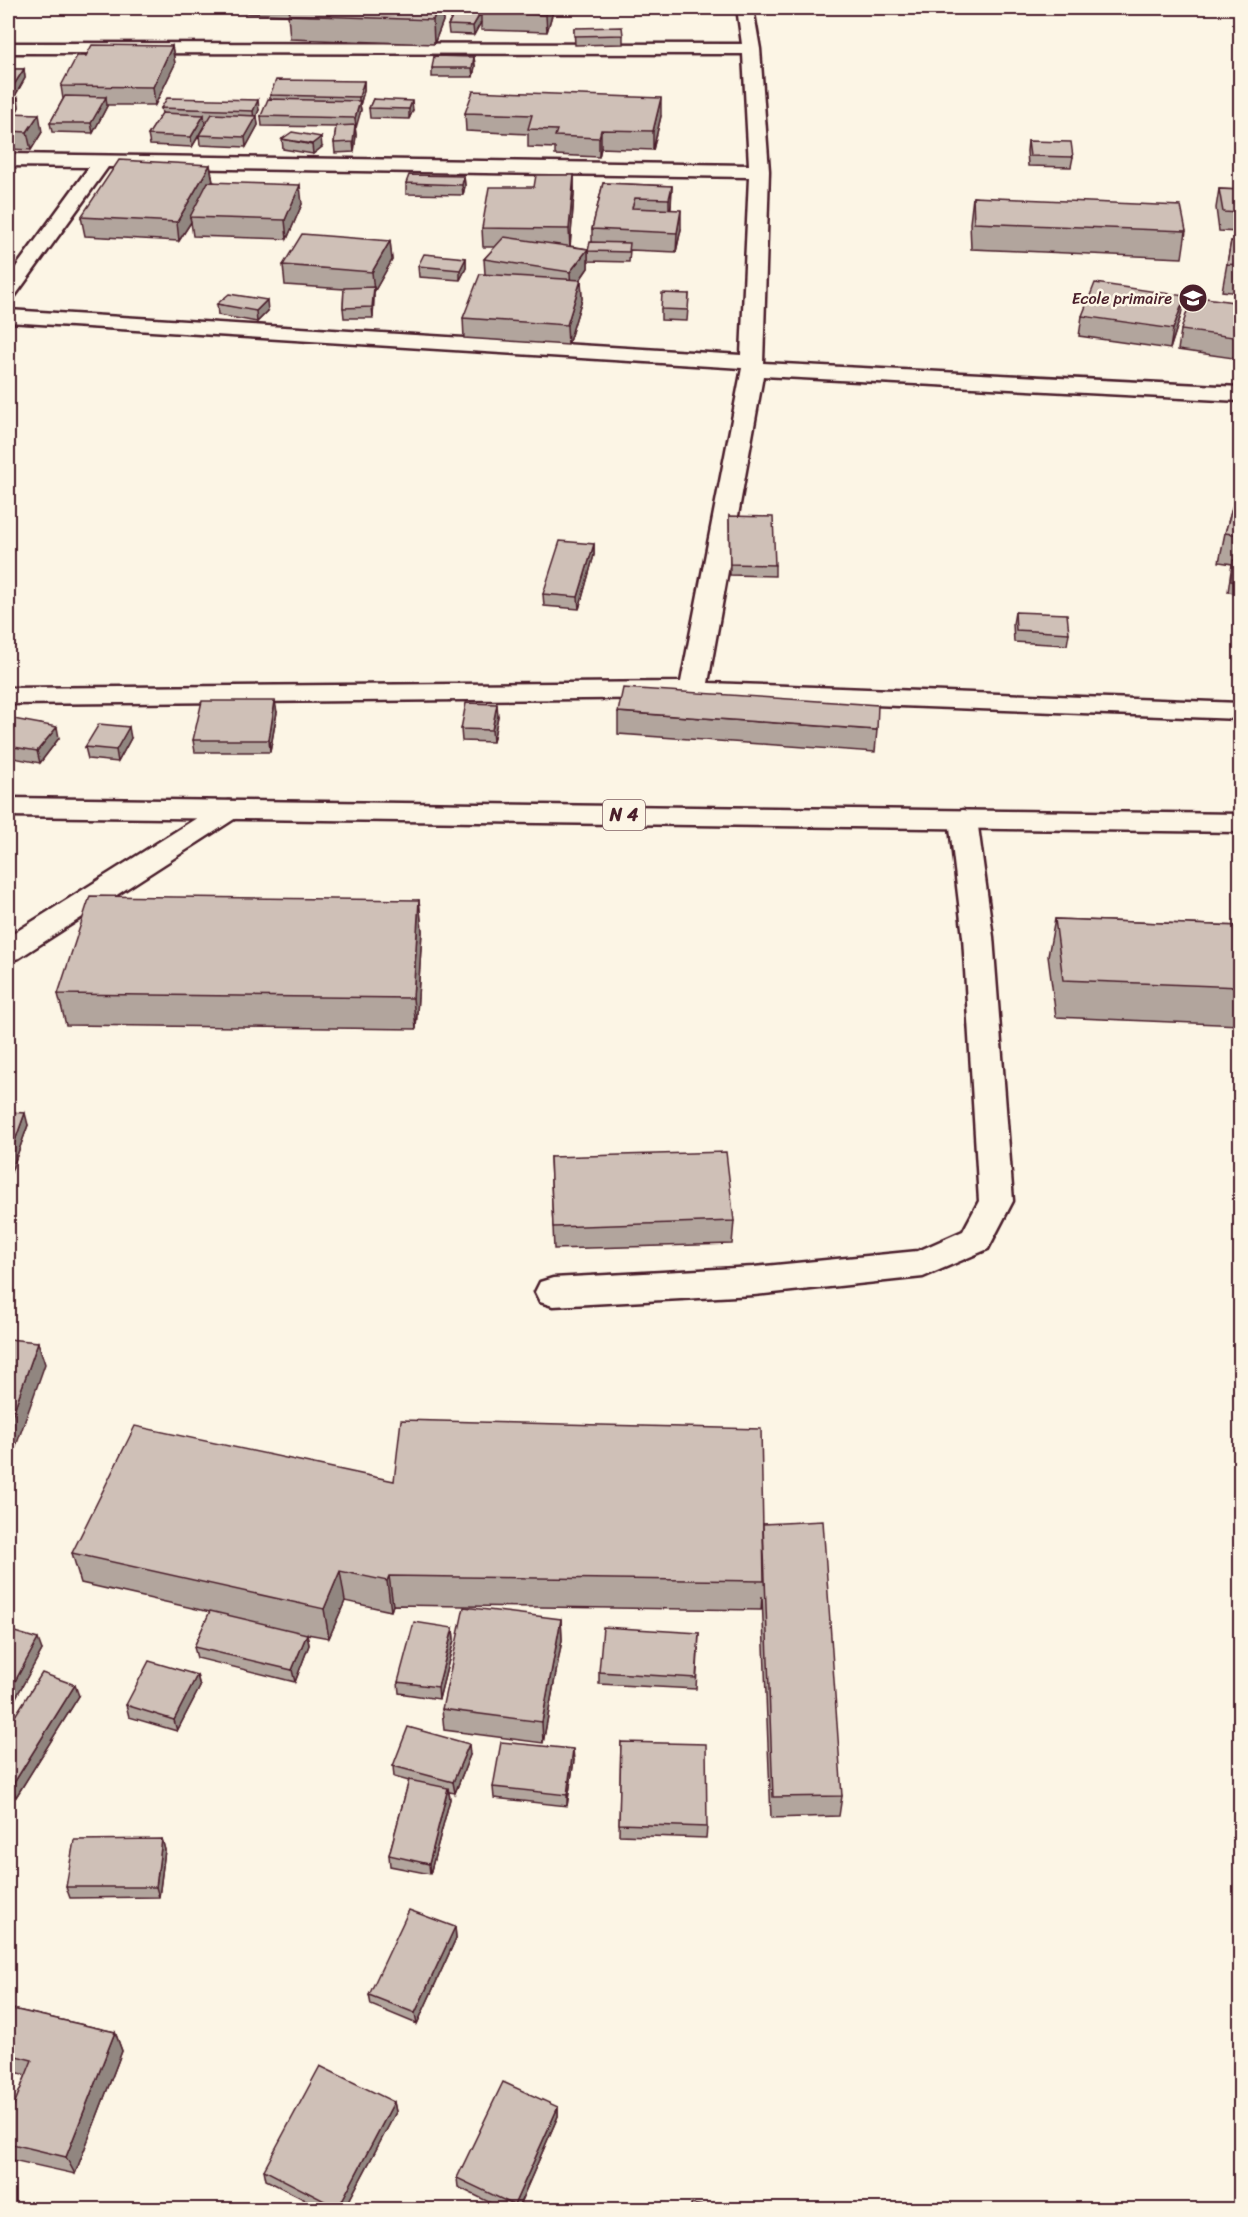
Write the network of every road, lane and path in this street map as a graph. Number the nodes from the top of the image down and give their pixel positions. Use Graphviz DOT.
graph roads {
  1 [pos="746,8"];
  2 [pos="8,48"];
  3 [pos="751,49"];
  4 [pos="8,160"];
  5 [pos="103,161"];
  6 [pos="759,171"];
  7 [pos="8,292"];
  8 [pos="8,316"];
  9 [pos="752,365"];
  10 [pos="1240,394"];
  11 [pos="693,690"];
  12 [pos="8,696"];
  13 [pos="1240,711"];
  14 [pos="8,807"];
  15 [pos="229,810"];
  16 [pos="963,819"];
  17 [pos="1240,823"];
  18 [pos="8,951"];
  19 [pos="554,1292"];
  1 -- 3 [label="main road"];
  2 -- 3 [label="main road"];
  3 -- 6 [label="main road"];
  4 -- 5 [label="main road"];
  5 -- 6 [label="main road"];
  5 -- 7 [label="main road"];
  6 -- 9 [label="main road"];
  8 -- 9 [label="main road"];
  9 -- 10 [label="main road"];
  9 -- 11 [label="main road"];
  11 -- 12 [label="main road"];
  11 -- 13 [label="main road"];
  14 -- 15 [label="main road, N 4"];
  15 -- 16 [label="main road, N 4"];
  15 -- 18 [label="main road"];
  16 -- 17 [label="main road, N 4"];
  16 -- 19 [label="main road"];
}
